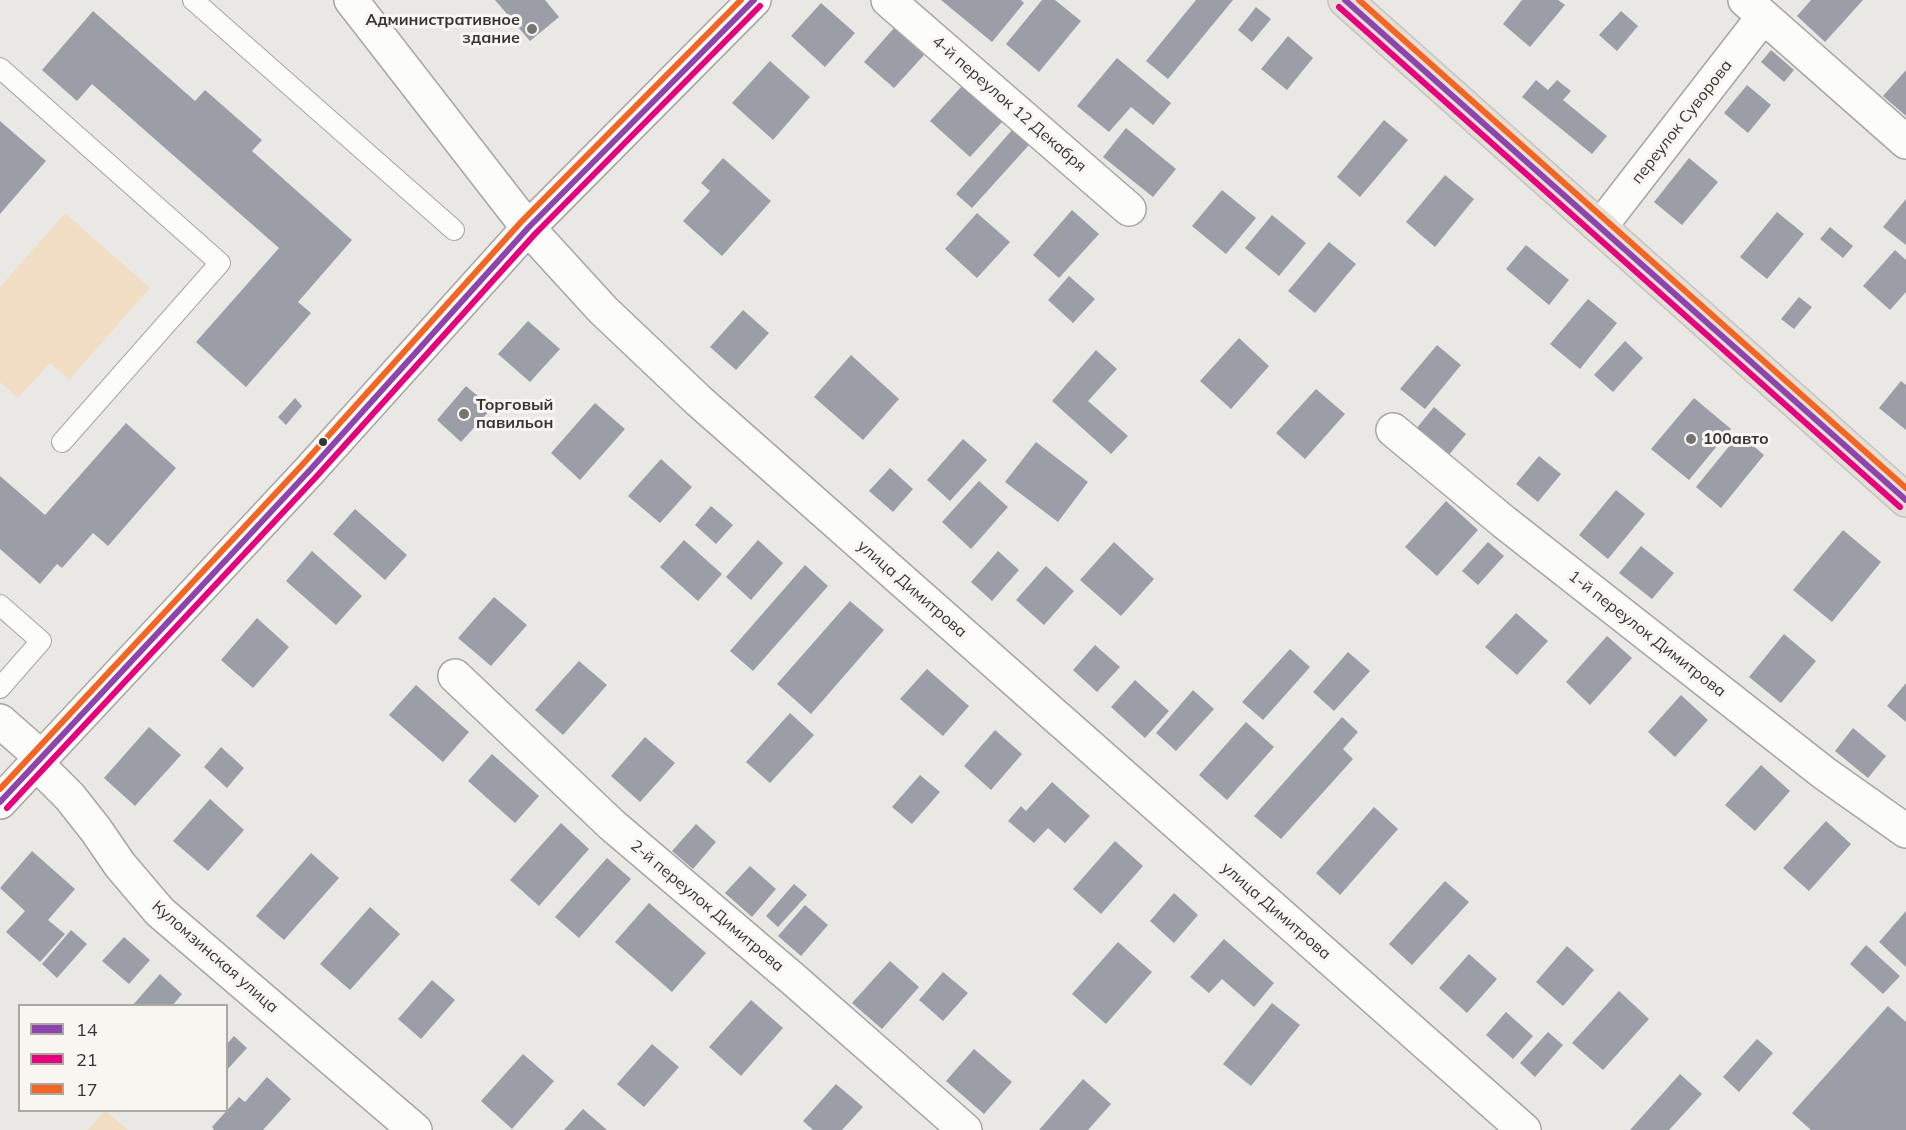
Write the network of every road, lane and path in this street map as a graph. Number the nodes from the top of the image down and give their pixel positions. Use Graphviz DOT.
graph roads {
  1 [pos="193,0"];
  2 [pos="351,0"];
  3 [pos="754,0"];
  4 [pos="888,0"];
  5 [pos="1345,0"];
  6 [pos="1754,9"];
  7 [pos="0,68"];
  8 [pos="1906,142"];
  9 [pos="1129,208"];
  10 [pos="1600,227"];
  11 [pos="528,228"];
  12 [pos="454,230"];
  13 [pos="1393,430"];
  14 [pos="62,442"];
  15 [pos="1906,500"];
  16 [pos="0,605"];
  17 [pos="455,676"];
  18 [pos="0,688"];
  19 [pos="0,721"];
  20 [pos="39,760"];
  21 [pos="0,802"];
  22 [pos="1906,831"];
  23 [pos="416,1130"];
  24 [pos="965,1130"];
  25 [pos="1524,1130"];
  1 -- 12 [label="lane"];
  2 -- 11 [label="main road, улица Димитрова"];
  3 -- 11 [label="main road"];
  4 -- 9 [label="main road, 4-й переулок 12 Декабря"];
  5 -- 10 [label="main road"];
  6 -- 8 [label="main road, переулок Суворова"];
  6 -- 10 [label="main road, переулок Суворова"];
  7 -- 14 [label="lane"];
  10 -- 15 [label="main road"];
  11 -- 20 [label="main road"];
  11 -- 25 [label="main road, улица Димитрова"];
  13 -- 22 [label="main road, 1-й переулок Димитрова"];
  16 -- 18 [label="lane"];
  17 -- 24 [label="main road, 2-й переулок Димитрова"];
  19 -- 20 [label="main road, Куломзинская улица"];
  20 -- 21 [label="main road"];
  20 -- 23 [label="main road, Куломзинская улица"];
}
